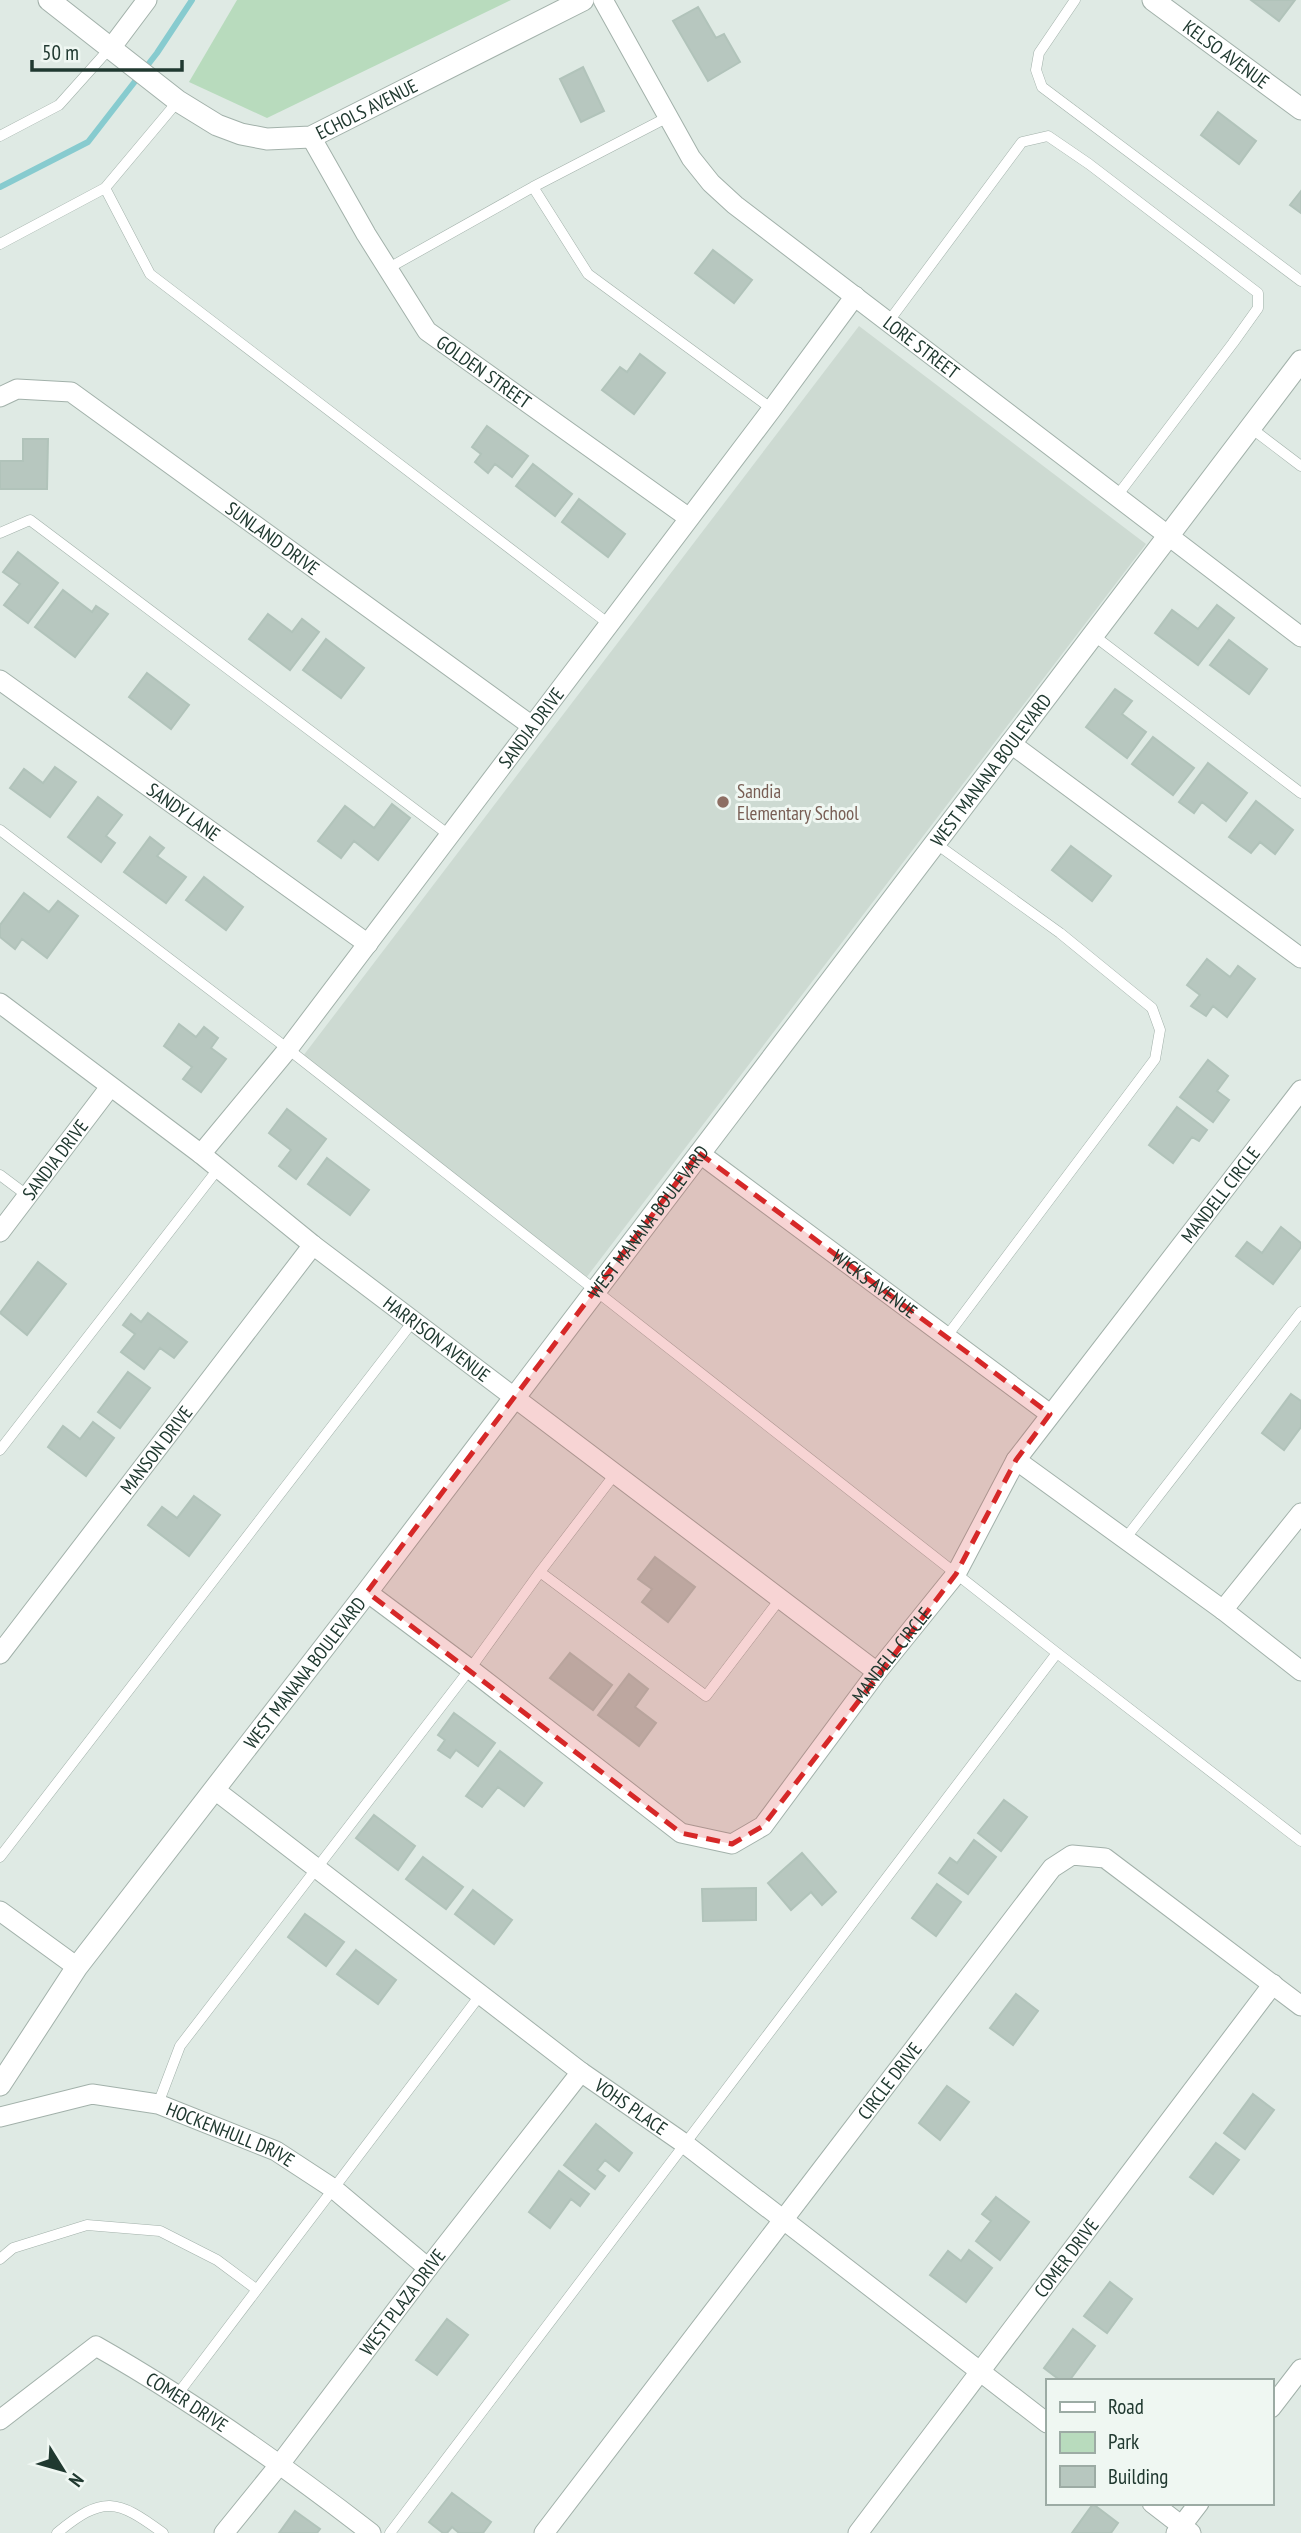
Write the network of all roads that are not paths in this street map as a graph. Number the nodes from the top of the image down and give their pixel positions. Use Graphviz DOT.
graph roads {
  1 [pos="49,0"];
  2 [pos="147,0"];
  3 [pos="583,0"];
  4 [pos="603,0"];
  5 [pos="1075,0"];
  6 [pos="1153,0"];
  7 [pos="111,48"];
  8 [pos="174,98"];
  9 [pos="1301,109"];
  10 [pos="668,117"];
  11 [pos="0,136"];
  12 [pos="312,137"];
  13 [pos="533,187"];
  14 [pos="105,188"];
  15 [pos="0,244"];
  16 [pos="387,269"];
  17 [pos="1301,281"];
  18 [pos="855,296"];
  19 [pos="889,321"];
  20 [pos="1301,362"];
  21 [pos="0,397"];
  22 [pos="772,409"];
  23 [pos="1250,428"];
  24 [pos="1301,466"];
  25 [pos="1117,495"];
  26 [pos="689,518"];
  27 [pos="0,533"];
  28 [pos="1169,535"];
  29 [pos="609,624"];
  30 [pos="1093,635"];
  31 [pos="1301,637"];
  32 [pos="0,680"];
  33 [pos="532,726"];
  34 [pos="1010,743"];
  35 [pos="1301,793"];
  36 [pos="0,830"];
  37 [pos="450,835"];
  38 [pos="935,843"];
  39 [pos="368,944"];
  40 [pos="1301,958"];
  41 [pos="0,1003"];
  42 [pos="288,1049"];
  43 [pos="110,1087"];
  44 [pos="1301,1090"];
  45 [pos="699,1153"];
  46 [pos="201,1154"];
  47 [pos="218,1169"];
  48 [pos="0,1175"];
  49 [pos="28,1196"];
  50 [pos="0,1232"];
  51 [pos="313,1245"];
  52 [pos="595,1290"];
  53 [pos="1301,1312"];
  54 [pos="414,1320"];
  55 [pos="947,1336"];
  56 [pos="515,1397"];
  57 [pos="1050,1414"];
  58 [pos="0,1450"];
  59 [pos="1016,1460"];
  60 [pos="615,1475"];
  61 [pos="1301,1513"];
  62 [pos="1125,1539"];
  63 [pos="540,1572"];
  64 [pos="956,1574"];
  65 [pos="367,1592"];
  66 [pos="780,1599"];
  67 [pos="1223,1610"];
  68 [pos="1057,1653"];
  69 [pos="0,1654"];
  70 [pos="470,1669"];
  71 [pos="1301,1671"];
  72 [pos="877,1672"];
  73 [pos="215,1790"];
  74 [pos="1301,1841"];
  75 [pos="0,1857"];
  76 [pos="315,1870"];
  77 [pos="0,1911"];
  78 [pos="78,1967"];
  79 [pos="1273,1984"];
  80 [pos="481,1993"];
  81 [pos="1301,2006"];
  82 [pos="581,2072"];
  83 [pos="0,2085"];
  84 [pos="158,2104"];
  85 [pos="0,2117"];
  86 [pos="685,2144"];
  87 [pos="334,2189"];
  88 [pos="782,2220"];
  89 [pos="0,2259"];
  90 [pos="428,2268"];
  91 [pos="257,2289"];
  92 [pos="1301,2369"];
  93 [pos="979,2370"];
  94 [pos="177,2395"];
  95 [pos="1273,2405"];
  96 [pos="0,2420"];
  97 [pos="1046,2422"];
  98 [pos="280,2464"];
  99 [pos="1154,2505"];
  100 [pos="1198,2505"];
  101 [pos="1183,2531"];
  102 [pos="57,2533"];
  103 [pos="163,2533"];
  104 [pos="225,2533"];
  105 [pos="371,2533"];
  106 [pos="390,2533"];
  107 [pos="544,2533"];
  108 [pos="858,2533"];
  1 -- 7 [label="street, ECHOLS AVENUE"];
  2 -- 7 [label="street"];
  3 -- 12 [label="street, ECHOLS AVENUE"];
  4 -- 10 [label="street, LORE STREET"];
  5 -- 17 [label="lane"];
  6 -- 9 [label="street, KELSO AVENUE"];
  7 -- 8 [label="street, ECHOLS AVENUE"];
  7 -- 11 [label="lane"];
  8 -- 12 [label="street, ECHOLS AVENUE"];
  8 -- 14 [label="lane"];
  10 -- 13 [label="lane"];
  10 -- 18 [label="street, LORE STREET"];
  12 -- 16 [label="street, GOLDEN STREET"];
  13 -- 16 [label="lane"];
  13 -- 22 [label="lane"];
  14 -- 15 [label="lane"];
  14 -- 29 [label="lane"];
  16 -- 26 [label="street, GOLDEN STREET"];
  18 -- 19 [label="street, LORE STREET"];
  18 -- 22 [label="street, SANDIA DRIVE"];
  19 -- 25 [label="street, LORE STREET"];
  19 -- 25 [label="lane"];
  20 -- 23 [label="street, WEST MANANA BOULEVARD"];
  21 -- 33 [label="street, SUNLAND DRIVE"];
  22 -- 26 [label="street, SANDIA DRIVE"];
  23 -- 24 [label="lane"];
  23 -- 28 [label="street, WEST MANANA BOULEVARD"];
  25 -- 28 [label="street, LORE STREET"];
  26 -- 29 [label="street, SANDIA DRIVE"];
  27 -- 37 [label="lane"];
  28 -- 30 [label="street, WEST MANANA BOULEVARD"];
  28 -- 31 [label="street, LORE STREET"];
  29 -- 33 [label="street, SANDIA DRIVE"];
  30 -- 34 [label="street, WEST MANANA BOULEVARD"];
  30 -- 35 [label="lane"];
  32 -- 39 [label="street, SANDY LANE"];
  33 -- 37 [label="street, SANDIA DRIVE"];
  34 -- 38 [label="street, WEST MANANA BOULEVARD"];
  34 -- 40 [label="street"];
  36 -- 42 [label="lane"];
  37 -- 39 [label="street, SANDIA DRIVE"];
  38 -- 45 [label="street, WEST MANANA BOULEVARD"];
  38 -- 55 [label="lane"];
  39 -- 42 [label="street, SANDIA DRIVE"];
  41 -- 43 [label="street, HARRISON AVENUE"];
  42 -- 46 [label="street, SANDIA DRIVE"];
  42 -- 52 [label="lane"];
  43 -- 46 [label="street, HARRISON AVENUE"];
  43 -- 49 [label="street, SANDIA DRIVE"];
  44 -- 57 [label="street, MANDELL CIRCLE"];
  45 -- 52 [label="street, WEST MANANA BOULEVARD"];
  45 -- 55 [label="street, WICKS AVENUE"];
  46 -- 47 [label="street, HARRISON AVENUE"];
  47 -- 51 [label="street, HARRISON AVENUE"];
  47 -- 58 [label="lane"];
  48 -- 49 [label="lane"];
  49 -- 50 [label="street, SANDIA DRIVE"];
  51 -- 54 [label="street, HARRISON AVENUE"];
  51 -- 69 [label="street, MANSON DRIVE"];
  52 -- 56 [label="street, WEST MANANA BOULEVARD"];
  52 -- 64 [label="lane"];
  53 -- 62 [label="lane"];
  54 -- 56 [label="street, HARRISON AVENUE"];
  54 -- 75 [label="lane"];
  55 -- 57 [label="street, WICKS AVENUE"];
  56 -- 60 [label="street, HARRISON AVENUE"];
  56 -- 65 [label="street, WEST MANANA BOULEVARD"];
  57 -- 59 [label="street, MANDELL CIRCLE"];
  59 -- 62 [label="street"];
  59 -- 64 [label="street, MANDELL CIRCLE"];
  60 -- 63 [label="lane"];
  60 -- 66 [label="street, HARRISON AVENUE"];
  61 -- 67 [label="street"];
  62 -- 67 [label="street"];
  63 -- 66 [label="lane"];
  63 -- 70 [label="lane"];
  64 -- 68 [label="lane"];
  64 -- 72 [label="street, MANDELL CIRCLE"];
  65 -- 70 [label="street, MANDELL CIRCLE"];
  65 -- 73 [label="street, WEST MANANA BOULEVARD"];
  66 -- 72 [label="street, HARRISON AVENUE"];
  67 -- 71 [label="street"];
  68 -- 74 [label="lane"];
  68 -- 86 [label="lane"];
  70 -- 72 [label="street, MANDELL CIRCLE"];
  70 -- 76 [label="lane"];
  73 -- 76 [label="street, VOHS PLACE"];
  73 -- 78 [label="street, WEST MANANA BOULEVARD"];
  76 -- 80 [label="street, VOHS PLACE"];
  76 -- 84 [label="lane"];
  77 -- 78 [label="street"];
  78 -- 83 [label="street, WEST MANANA BOULEVARD"];
  79 -- 81 [label="street, CIRCLE DRIVE"];
  79 -- 88 [label="street, CIRCLE DRIVE"];
  79 -- 93 [label="street, COMER DRIVE"];
  80 -- 82 [label="street, VOHS PLACE"];
  80 -- 87 [label="lane"];
  82 -- 86 [label="street, VOHS PLACE"];
  82 -- 90 [label="street, WEST PLAZA DRIVE"];
  84 -- 85 [label="street, HOCKENHULL DRIVE"];
  84 -- 87 [label="street, HOCKENHULL DRIVE"];
  86 -- 88 [label="street, VOHS PLACE"];
  86 -- 106 [label="lane"];
  87 -- 90 [label="street, HOCKENHULL DRIVE"];
  87 -- 91 [label="lane"];
  88 -- 93 [label="street, VOHS PLACE"];
  88 -- 107 [label="street, CIRCLE DRIVE"];
  89 -- 91 [label="lane"];
  90 -- 98 [label="street, WEST PLAZA DRIVE"];
  91 -- 94 [label="lane"];
  92 -- 95 [label="street"];
  93 -- 97 [label="street, VOHS PLACE"];
  93 -- 108 [label="street, COMER DRIVE"];
  94 -- 96 [label="street, COMER DRIVE"];
  94 -- 98 [label="street, COMER DRIVE"];
  98 -- 104 [label="street, WEST PLAZA DRIVE"];
  98 -- 105 [label="street, COMER DRIVE"];
  99 -- 101 [label="street"];
  100 -- 101 [label="street"];
  102 -- 103 [label="lane"];
}
